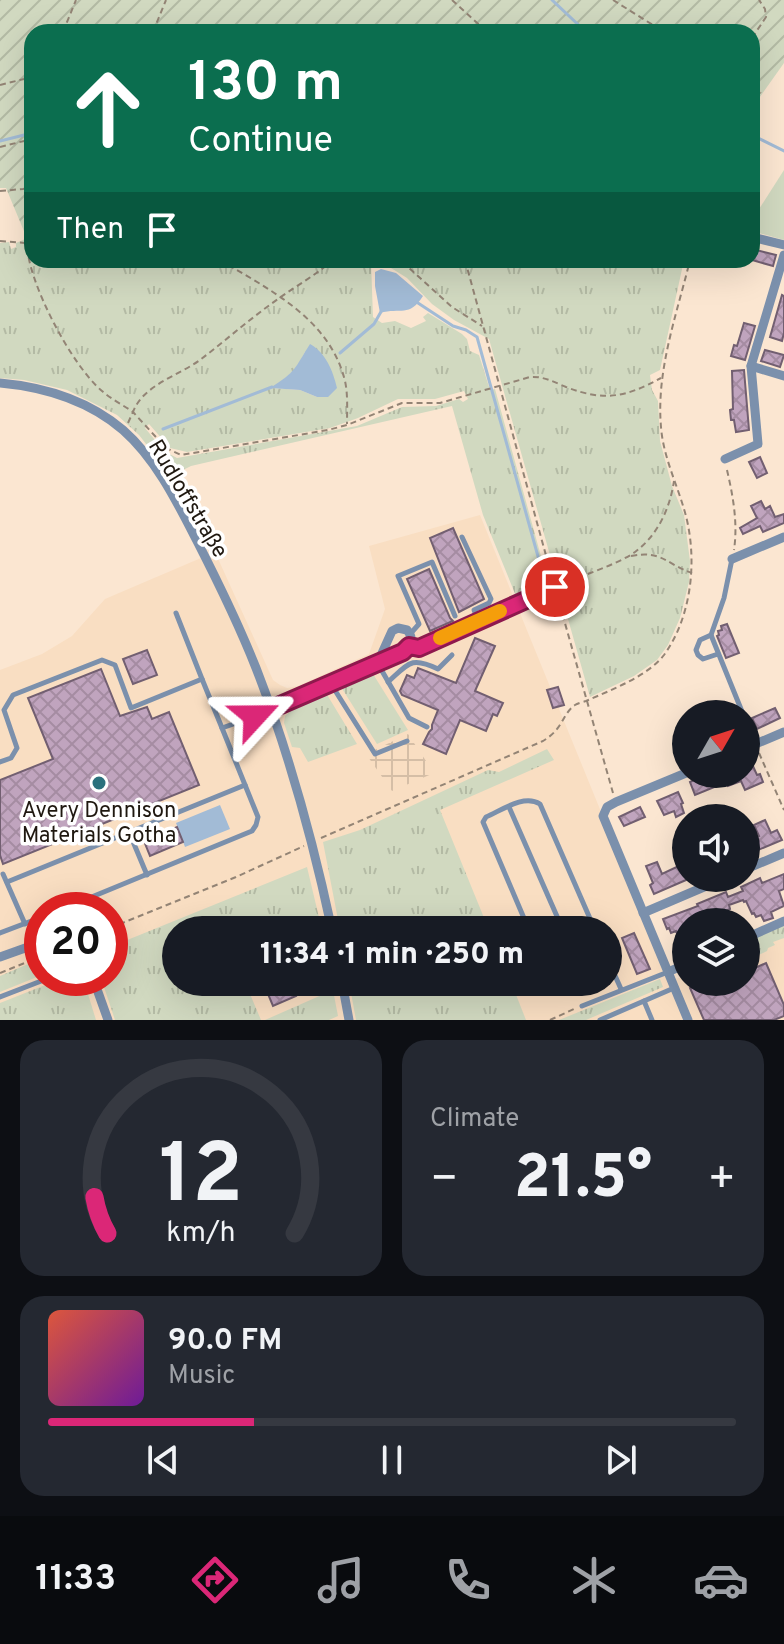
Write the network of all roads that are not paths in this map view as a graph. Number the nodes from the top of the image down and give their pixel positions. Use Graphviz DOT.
graph roads {
  1 [pos="760,239"];
  2 [pos="784,245"];
  3 [pos="784,255"];
  4 [pos="751,366"];
  5 [pos="784,376"];
  6 [pos="0,383"];
  7 [pos="725,459"];
  8 [pos="462,537"];
  9 [pos="784,537"];
  10 [pos="732,559"];
  11 [pos="555,587"];
  12 [pos="176,613"];
  13 [pos="455,616"];
  14 [pos="478,621"];
  15 [pos="410,634"];
  16 [pos="711,635"];
  17 [pos="409,646"];
  18 [pos="718,654"];
  19 [pos="452,655"];
  20 [pos="378,662"];
  21 [pos="202,679"];
  22 [pos="388,682"];
  23 [pos="331,683"];
  24 [pos="737,700"];
  25 [pos="271,710"];
  26 [pos="427,727"];
  27 [pos="222,728"];
  28 [pos="784,732"];
  29 [pos="407,741"];
  30 [pos="760,742"];
  31 [pos="0,762"];
  32 [pos="672,779"];
  33 [pos="245,785"];
  34 [pos="509,807"];
  35 [pos="129,832"];
  36 [pos="784,853"];
  37 [pos="760,863"];
  38 [pos="3,874"];
  39 [pos="147,875"];
  40 [pos="7,882"];
  41 [pos="105,892"];
  42 [pos="692,892"];
  43 [pos="643,913"];
  44 [pos="328,916"];
  45 [pos="523,916"];
  46 [pos="557,916"];
  47 [pos="589,916"];
  48 [pos="784,921"];
  49 [pos="24,922"];
  50 [pos="24,924"];
  51 [pos="760,932"];
  52 [pos="0,933"];
  53 [pos="24,948"];
  54 [pos="0,957"];
  55 [pos="672,970"];
  56 [pos="668,972"];
  57 [pos="672,981"];
  58 [pos="24,988"];
  59 [pos="622,989"];
  60 [pos="672,989"];
  61 [pos="99,996"];
  62 [pos="345,996"];
  63 [pos="605,996"];
  64 [pos="678,996"];
  65 [pos="0,997"];
  66 [pos="644,1001"];
  67 [pos="582,1006"];
  68 [pos="108,1020"];
  69 [pos="349,1020"];
  70 [pos="600,1020"];
  71 [pos="652,1020"];
  72 [pos="688,1020"];
  1 -- 2 [label="street"];
  3 -- 4 [label="street"];
  4 -- 5 [label="street"];
  4 -- 7 [label="street"];
  6 -- 25 [label="street, Rudloffstraße"];
  8 -- 14 [label="lane"];
  9 -- 10 [label="street"];
  10 -- 16 [label="lane"];
  11 -- 14 [label="lane"];
  12 -- 21 [label="lane"];
  13 -- 15 [label="lane"];
  14 -- 17 [label="lane"];
  15 -- 17 [label="street"];
  15 -- 20 [label="street"];
  16 -- 18 [label="lane"];
  16 -- 18 [label="lane"];
  17 -- 20 [label="street"];
  18 -- 24 [label="lane"];
  19 -- 22 [label="lane"];
  20 -- 22 [label="lane"];
  20 -- 23 [label="street"];
  21 -- 27 [label="lane"];
  21 -- 31 [label="lane"];
  22 -- 26 [label="lane"];
  23 -- 25 [label="street"];
  23 -- 29 [label="lane"];
  25 -- 27 [label="lane"];
  25 -- 44 [label="street, Rudloffstraße"];
  27 -- 33 [label="lane"];
  28 -- 30 [label="street"];
  32 -- 43 [label="street"];
  33 -- 35 [label="lane"];
  33 -- 39 [label="lane"];
  34 -- 45 [label="lane"];
  34 -- 46 [label="lane"];
  34 -- 47 [label="lane"];
  35 -- 39 [label="lane"];
  35 -- 40 [label="lane"];
  36 -- 37 [label="street"];
  38 -- 40 [label="lane"];
  39 -- 41 [label="lane"];
  40 -- 49 [label="lane"];
  42 -- 43 [label="street"];
  43 -- 56 [label="street"];
  48 -- 51 [label="street"];
  50 -- 52 [label="lane"];
  53 -- 54 [label="street"];
  55 -- 56 [label="street"];
  56 -- 57 [label="street"];
  56 -- 59 [label="lane"];
  58 -- 65 [label="lane"];
  60 -- 66 [label="lane"];
  61 -- 68 [label="street"];
  62 -- 69 [label="street"];
  63 -- 67 [label="lane"];
  64 -- 72 [label="street"];
  66 -- 70 [label="lane"];
  66 -- 71 [label="lane"];
}
